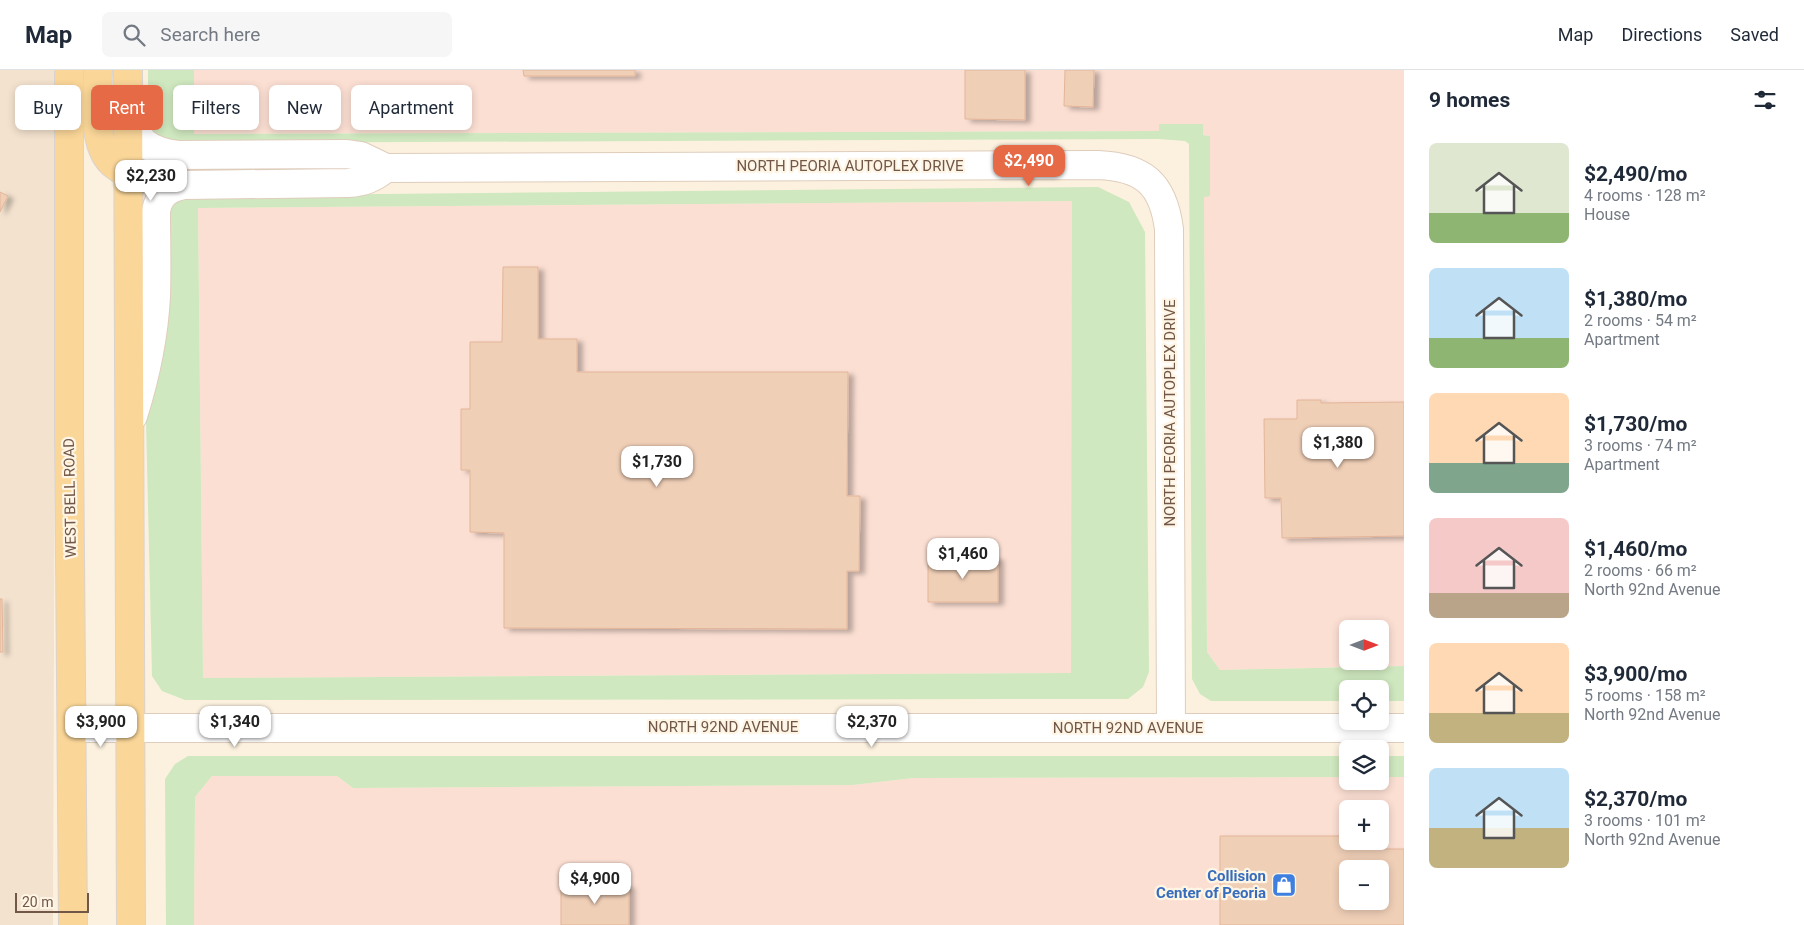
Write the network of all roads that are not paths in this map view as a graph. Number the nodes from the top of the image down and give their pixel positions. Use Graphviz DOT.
graph roads {
  1 [pos="69,70"];
  2 [pos="98,70"];
  3 [pos="128,70"];
  4 [pos="128,85"];
  5 [pos="128,130"];
  6 [pos="135,130"];
  7 [pos="386,168"];
  8 [pos="128,174"];
  9 [pos="184,185"];
  10 [pos="129,428"];
  11 [pos="130,726"];
  12 [pos="72,728"];
  13 [pos="1171,728"];
  14 [pos="1404,728"];
  15 [pos="73,925"];
  16 [pos="131,925"];
  1 -- 12 [label="main road, WEST BELL ROAD"];
  2 -- 8 [label="main road"];
  3 -- 4 [label="main road"];
  5 -- 8 [label="main road"];
  6 -- 7 [label="street, NORTH PEORIA AUTOPLEX DRIVE"];
  7 -- 9 [label="street"];
  7 -- 13 [label="street, NORTH PEORIA AUTOPLEX DRIVE"];
  8 -- 9 [label="street"];
  8 -- 10 [label="main road"];
  9 -- 10 [label="street"];
  10 -- 11 [label="main road"];
  11 -- 12 [label="street, NORTH 92ND AVENUE"];
  11 -- 13 [label="street, NORTH 92ND AVENUE"];
  11 -- 16 [label="main road"];
  12 -- 15 [label="main road, WEST BELL ROAD"];
  13 -- 14 [label="street, NORTH 92ND AVENUE"];
}
